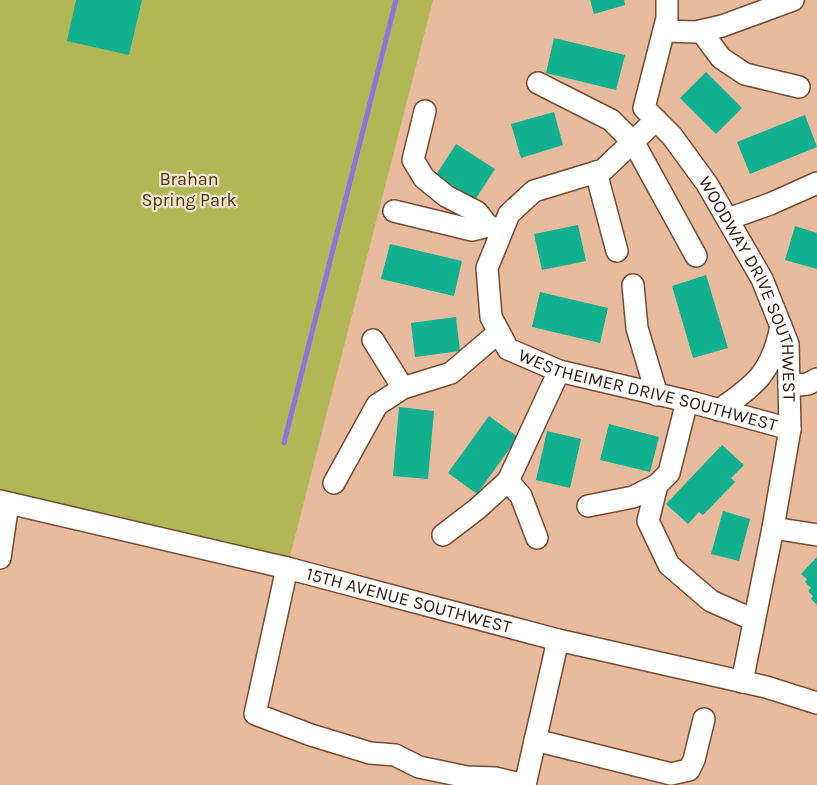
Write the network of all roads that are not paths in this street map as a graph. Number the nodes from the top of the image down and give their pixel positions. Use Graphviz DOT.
graph roads {
  1 [pos="667,0"];
  2 [pos="793,0"];
  3 [pos="664,31"];
  4 [pos="701,31"];
  5 [pos="538,83"];
  6 [pos="798,87"];
  7 [pos="425,111"];
  8 [pos="656,120"];
  9 [pos="634,143"];
  10 [pos="596,172"];
  11 [pos="817,183"];
  12 [pos="394,211"];
  13 [pos="728,219"];
  14 [pos="495,228"];
  15 [pos="616,252"];
  16 [pos="696,256"];
  17 [pos="633,285"];
  18 [pos="781,326"];
  19 [pos="499,332"];
  20 [pos="373,340"];
  21 [pos="559,372"];
  22 [pos="808,385"];
  23 [pos="403,388"];
  24 [pos="657,395"];
  25 [pos="687,401"];
  26 [pos="719,410"];
  27 [pos="790,429"];
  28 [pos="508,481"];
  29 [pos="334,483"];
  30 [pos="657,485"];
  31 [pos="4,502"];
  32 [pos="588,506"];
  33 [pos="773,528"];
  34 [pos="443,535"];
  35 [pos="817,535"];
  36 [pos="537,538"];
  37 [pos="0,558"];
  38 [pos="287,568"];
  39 [pos="754,620"];
  40 [pos="558,640"];
  41 [pos="742,682"];
  42 [pos="817,703"];
  43 [pos="704,719"];
  44 [pos="535,740"];
  45 [pos="524,785"];
  1 -- 3 [label="street"];
  2 -- 4 [label="street"];
  3 -- 4 [label="street"];
  3 -- 8 [label="street"];
  4 -- 6 [label="street"];
  5 -- 9 [label="street"];
  7 -- 14 [label="street"];
  8 -- 9 [label="street, WESTHEIMER DRIVE SOUTHWEST"];
  8 -- 13 [label="street, WOODWAY DRIVE SOUTHWEST"];
  9 -- 10 [label="street, WESTHEIMER DRIVE SOUTHWEST"];
  9 -- 16 [label="street"];
  10 -- 14 [label="street, WESTHEIMER DRIVE SOUTHWEST"];
  10 -- 15 [label="street"];
  11 -- 13 [label="street"];
  12 -- 14 [label="street"];
  13 -- 18 [label="street, WOODWAY DRIVE SOUTHWEST"];
  14 -- 19 [label="street, WESTHEIMER DRIVE SOUTHWEST"];
  17 -- 24 [label="street"];
  18 -- 22 [label="street, WOODWAY DRIVE SOUTHWEST"];
  18 -- 26 [label="street"];
  19 -- 21 [label="street, WESTHEIMER DRIVE SOUTHWEST"];
  19 -- 23 [label="street"];
  20 -- 23 [label="street"];
  21 -- 24 [label="street, WESTHEIMER DRIVE SOUTHWEST"];
  21 -- 28 [label="street"];
  22 -- 27 [label="street, WOODWAY DRIVE SOUTHWEST"];
  23 -- 29 [label="street"];
  24 -- 25 [label="street, WESTHEIMER DRIVE SOUTHWEST"];
  25 -- 26 [label="street, WESTHEIMER DRIVE SOUTHWEST"];
  25 -- 30 [label="street"];
  26 -- 27 [label="street, WESTHEIMER DRIVE SOUTHWEST"];
  27 -- 33 [label="street, WOODWAY DRIVE SOUTHWEST"];
  28 -- 34 [label="street"];
  28 -- 36 [label="street"];
  30 -- 32 [label="street"];
  30 -- 39 [label="street"];
  31 -- 37 [label="street"];
  31 -- 38 [label="street, 15TH AVENUE SOUTHWEST"];
  33 -- 35 [label="street"];
  33 -- 39 [label="street, WOODWAY DRIVE SOUTHWEST"];
  38 -- 40 [label="street, 15TH AVENUE SOUTHWEST"];
  38 -- 45 [label="street"];
  39 -- 41 [label="street, WOODWAY DRIVE SOUTHWEST"];
  40 -- 41 [label="street, 15TH AVENUE SOUTHWEST"];
  40 -- 44 [label="street"];
  41 -- 42 [label="street, 15TH AVENUE SOUTHWEST"];
  43 -- 44 [label="street"];
  44 -- 45 [label="street"];
}
